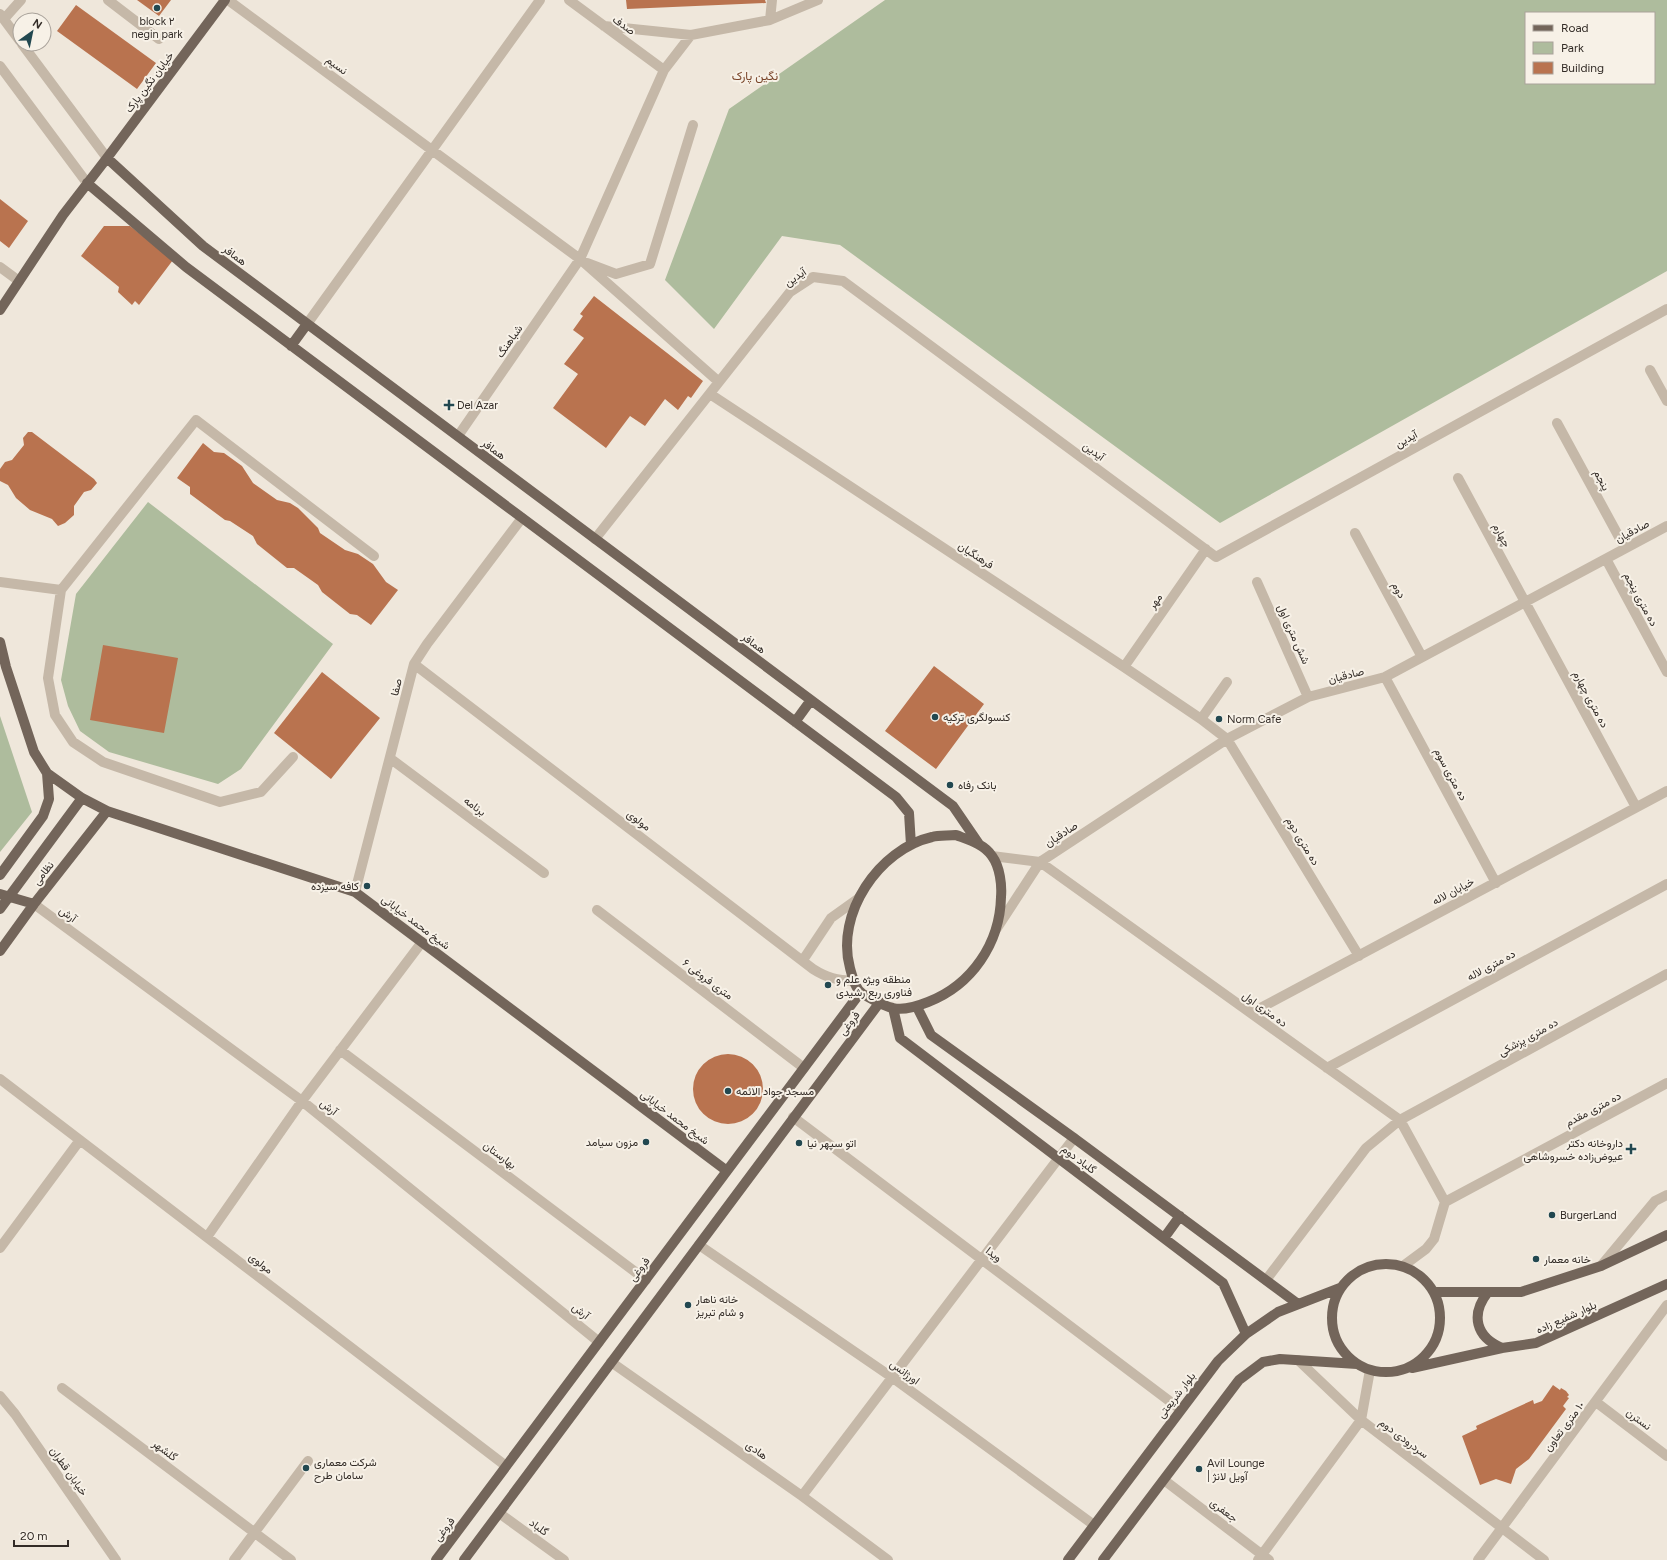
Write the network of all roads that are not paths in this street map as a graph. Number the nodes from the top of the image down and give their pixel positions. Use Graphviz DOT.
graph roads {
  1 [pos="21,0"];
  2 [pos="108,0"];
  3 [pos="225,0"];
  4 [pos="228,0"];
  5 [pos="540,0"];
  6 [pos="772,0"];
  7 [pos="818,0"];
  8 [pos="570,1"];
  9 [pos="2,16"];
  10 [pos="770,20"];
  11 [pos="604,26"];
  12 [pos="12,30"];
  13 [pos="691,35"];
  14 [pos="159,39"];
  15 [pos="28,52"];
  16 [pos="0,66"];
  17 [pos="664,70"];
  18 [pos="693,125"];
  19 [pos="432,150"];
  20 [pos="107,158"];
  21 [pos="87,183"];
  22 [pos="580,259"];
  23 [pos="0,267"];
  24 [pos="19,281"];
  25 [pos="1667,309"];
  26 [pos="0,310"];
  27 [pos="307,324"];
  28 [pos="291,346"];
  29 [pos="1650,370"];
  30 [pos="719,382"];
  31 [pos="710,394"];
  32 [pos="1667,401"];
  33 [pos="1558,424"];
  34 [pos="458,436"];
  35 [pos="1458,478"];
  36 [pos="522,518"];
  37 [pos="1667,526"];
  38 [pos="1355,533"];
  39 [pos="595,539"];
  40 [pos="1625,548"];
  41 [pos="1206,549"];
  42 [pos="374,556"];
  43 [pos="1606,559"];
  44 [pos="0,582"];
  45 [pos="1257,582"];
  46 [pos="61,590"];
  47 [pos="1525,602"];
  48 [pos="0,642"];
  49 [pos="1422,657"];
  50 [pos="414,664"];
  51 [pos="1124,667"];
  52 [pos="1667,672"];
  53 [pos="1385,677"];
  54 [pos="1227,682"];
  55 [pos="1308,697"];
  56 [pos="811,700"];
  57 [pos="1201,719"];
  58 [pos="795,722"];
  59 [pos="1227,739"];
  60 [pos="293,756"];
  61 [pos="391,759"];
  62 [pos="47,774"];
  63 [pos="1667,791"];
  64 [pos="82,798"];
  65 [pos="1636,807"];
  66 [pos="108,811"];
  67 [pos="979,844"];
  68 [pos="911,845"];
  69 [pos="992,856"];
  70 [pos="1040,862"];
  71 [pos="544,873"];
  72 [pos="0,875"];
  73 [pos="1496,882"];
  74 [pos="1667,884"];
  75 [pos="355,892"];
  76 [pos="4,896"];
  77 [pos="859,898"];
  78 [pos="34,904"];
  79 [pos="0,909"];
  80 [pos="597,910"];
  81 [pos="998,928"];
  82 [pos="422,942"];
  83 [pos="0,951"];
  84 [pos="1359,956"];
  85 [pos="803,960"];
  86 [pos="1667,974"];
  87 [pos="854,981"];
  88 [pos="860,993"];
  89 [pos="880,1002"];
  90 [pos="917,1007"];
  91 [pos="894,1008"];
  92 [pos="1251,1013"];
  93 [pos="340,1050"];
  94 [pos="804,1068"];
  95 [pos="1327,1068"];
  96 [pos="0,1079"];
  97 [pos="1667,1083"];
  98 [pos="302,1101"];
  99 [pos="794,1117"];
  100 [pos="1400,1120"];
  101 [pos="1074,1138"];
  102 [pos="80,1140"];
  103 [pos="1058,1159"];
  104 [pos="727,1171"];
  105 [pos="1667,1195"];
  106 [pos="1445,1202"];
  107 [pos="1180,1216"];
  108 [pos="1667,1235"];
  109 [pos="207,1237"];
  110 [pos="1164,1238"];
  111 [pos="699,1245"];
  112 [pos="0,1248"];
  113 [pos="982,1259"];
  114 [pos="1402,1266"];
  115 [pos="1601,1266"];
  116 [pos="646,1280"];
  117 [pos="1266,1280"];
  118 [pos="1667,1284"];
  119 [pos="1340,1288"];
  120 [pos="1435,1292"];
  121 [pos="1488,1292"];
  122 [pos="1298,1304"];
  123 [pos="1667,1305"];
  124 [pos="1246,1334"];
  125 [pos="599,1342"];
  126 [pos="1502,1348"];
  127 [pos="1298,1360"];
  128 [pos="611,1362"];
  129 [pos="1357,1364"];
  130 [pos="1370,1370"];
  131 [pos="1398,1371"];
  132 [pos="893,1378"];
  133 [pos="62,1388"];
  134 [pos="0,1396"];
  135 [pos="1596,1402"];
  136 [pos="1180,1409"];
  137 [pos="1361,1420"];
  138 [pos="1667,1456"];
  139 [pos="308,1461"];
  140 [pos="506,1466"];
  141 [pos="1164,1480"];
  142 [pos="802,1496"];
  143 [pos="499,1513"];
  144 [pos="1094,1525"];
  145 [pos="1502,1528"];
  146 [pos="254,1532"];
  147 [pos="1263,1558"];
  148 [pos="116,1560"];
  149 [pos="234,1560"];
  150 [pos="291,1560"];
  151 [pos="436,1560"];
  152 [pos="464,1560"];
  153 [pos="564,1560"];
  154 [pos="888,1560"];
  155 [pos="1068,1560"];
  156 [pos="1103,1560"];
  157 [pos="1478,1560"];
  158 [pos="1544,1560"];
  1 -- 9 [label="street"];
  2 -- 14 [label="street"];
  3 -- 20 [label="main road, خیابان نگین پارک"];
  4 -- 19 [label="street, نسیم"];
  5 -- 19 [label="street"];
  6 -- 10 [label="street"];
  7 -- 10 [label="street"];
  8 -- 11 [label="street, صدف"];
  9 -- 12 [label="street"];
  10 -- 13 [label="street"];
  11 -- 13 [label="street"];
  11 -- 17 [label="street, صدف"];
  13 -- 17 [label="street, شباهنگ"];
  15 -- 20 [label="street, همافر"];
  16 -- 21 [label="street"];
  17 -- 22 [label="street, شباهنگ"];
  18 -- 22 [label="street"];
  19 -- 22 [label="street, نسیم"];
  19 -- 27 [label="street"];
  20 -- 21 [label="main road, خیابان نگین پارک"];
  20 -- 27 [label="main road, همافر"];
  21 -- 24 [label="main road, خیابان نگین پارک"];
  21 -- 28 [label="main road"];
  22 -- 30 [label="street"];
  22 -- 34 [label="street, شباهنگ"];
  23 -- 24 [label="street"];
  24 -- 26 [label="main road, خیابان نگین پارک"];
  25 -- 41 [label="street, آیدین"];
  27 -- 28 [label="main road"];
  27 -- 34 [label="main road, همافر"];
  28 -- 36 [label="main road"];
  29 -- 32 [label="street"];
  30 -- 31 [label="street, آیدین"];
  30 -- 41 [label="street, آیدین"];
  31 -- 39 [label="street, آیدین"];
  31 -- 51 [label="street, فرهنگیان"];
  33 -- 40 [label="street, پنجم"];
  34 -- 39 [label="main road, همافر"];
  35 -- 47 [label="street, چهارم"];
  36 -- 50 [label="street, صفا"];
  36 -- 58 [label="main road"];
  37 -- 40 [label="street, صادقیان"];
  38 -- 49 [label="street, دوم"];
  39 -- 56 [label="main road, همافر"];
  40 -- 43 [label="street, صادقیان"];
  41 -- 51 [label="street, مهر"];
  42 -- 46 [label="street"];
  43 -- 47 [label="street, صادقیان"];
  43 -- 52 [label="street, ده متری پنجم"];
  44 -- 46 [label="street"];
  45 -- 55 [label="street, شش متری اول"];
  46 -- 60 [label="street"];
  47 -- 49 [label="street, صادقیان"];
  47 -- 65 [label="street, ده متری چهارم"];
  48 -- 62 [label="main road"];
  49 -- 53 [label="street, صادقیان"];
  50 -- 61 [label="street, صفا"];
  50 -- 85 [label="street, مولوی"];
  51 -- 57 [label="street, فرهنگیان"];
  53 -- 55 [label="street, صادقیان"];
  53 -- 73 [label="street, ده متری سوم"];
  54 -- 57 [label="street"];
  55 -- 59 [label="street, صادقیان"];
  56 -- 58 [label="main road"];
  56 -- 67 [label="main road, همافر"];
  57 -- 59 [label="street, فرهنگیان"];
  58 -- 68 [label="main road"];
  59 -- 70 [label="street, صادقیان"];
  59 -- 84 [label="street, ده متری دوم"];
  61 -- 71 [label="street, برنامه"];
  61 -- 75 [label="street, صفا"];
  62 -- 64 [label="main road, شیخ محمد خیابانی"];
  62 -- 72 [label="main road"];
  63 -- 65 [label="street, خیابان لاله"];
  64 -- 66 [label="main road, شیخ محمد خیابانی"];
  64 -- 76 [label="main road, نظامی"];
  65 -- 73 [label="street, خیابان لاله"];
  66 -- 75 [label="main road, شیخ محمد خیابانی"];
  66 -- 78 [label="main road, نظامی"];
  67 -- 68 [label="main road"];
  67 -- 69 [label="main road"];
  68 -- 77 [label="main road"];
  69 -- 70 [label="street"];
  69 -- 81 [label="main road"];
  70 -- 81 [label="street"];
  70 -- 92 [label="street, ده متری اول"];
  73 -- 84 [label="street, خیابان لاله"];
  74 -- 95 [label="street, ده متری لاله"];
  75 -- 82 [label="main road, شیخ محمد خیابانی"];
  76 -- 78 [label="main road"];
  76 -- 79 [label="main road, نظامی"];
  77 -- 85 [label="street"];
  77 -- 87 [label="main road"];
  78 -- 83 [label="main road, نظامی"];
  78 -- 98 [label="street, آرش"];
  80 -- 94 [label="street, ۶ متری فروغی"];
  81 -- 90 [label="main road"];
  82 -- 93 [label="street"];
  82 -- 104 [label="main road, شیخ محمد خیابانی"];
  84 -- 92 [label="street, خیابان لاله"];
  85 -- 87 [label="street, مولوی"];
  86 -- 100 [label="street, ده متری پزشکی"];
  87 -- 88 [label="main road"];
  88 -- 89 [label="main road"];
  88 -- 94 [label="main road, فروغى"];
  89 -- 91 [label="main road"];
  89 -- 99 [label="main road, فروغى"];
  90 -- 91 [label="main road"];
  90 -- 101 [label="main road, گلباد دوم"];
  91 -- 103 [label="main road, گلباد دوم"];
  92 -- 95 [label="street, ده متری اول"];
  93 -- 98 [label="street"];
  93 -- 116 [label="street, بهارستان"];
  94 -- 104 [label="main road, فروغى"];
  95 -- 100 [label="street, ده متری اول"];
  96 -- 102 [label="street, مولوی"];
  97 -- 106 [label="street, ده متری مقدم"];
  98 -- 109 [label="street"];
  98 -- 125 [label="street, آرش"];
  99 -- 111 [label="main road, فروغى"];
  99 -- 113 [label="street, ویدا"];
  100 -- 106 [label="street, ده متری اول"];
  100 -- 117 [label="street, ده متری پزشکی"];
  101 -- 103 [label="street"];
  101 -- 107 [label="main road, گلباد دوم"];
  102 -- 109 [label="street, مولوی"];
  102 -- 112 [label="street"];
  103 -- 110 [label="main road, گلباد دوم"];
  103 -- 113 [label="street"];
  104 -- 116 [label="main road, فروغى"];
  105 -- 115 [label="street"];
  106 -- 114 [label="street"];
  107 -- 110 [label="main road"];
  107 -- 117 [label="main road, گلباد دوم"];
  108 -- 115 [label="main road"];
  109 -- 140 [label="street, مولوی"];
  110 -- 124 [label="main road, گلباد دوم"];
  111 -- 128 [label="main road, فروغى"];
  111 -- 132 [label="street, اورژانس"];
  113 -- 132 [label="street"];
  113 -- 136 [label="street, ویدا"];
  114 -- 119 [label="main road"];
  114 -- 120 [label="main road"];
  115 -- 121 [label="main road"];
  116 -- 125 [label="main road, فروغى"];
  117 -- 122 [label="main road, گلباد دوم"];
  118 -- 126 [label="main road, بلوار شفیع زاده"];
  119 -- 122 [label="main road, بلوار شریعتى"];
  119 -- 129 [label="main road"];
  120 -- 121 [label="main road"];
  120 -- 131 [label="main road"];
  121 -- 126 [label="main road"];
  122 -- 124 [label="main road, بلوار شریعتى"];
  123 -- 135 [label="street, ١٠ متری تعاون"];
  124 -- 136 [label="main road, بلوار شریعتى"];
  125 -- 140 [label="main road, فروغى"];
  126 -- 131 [label="main road, بلوار شفیع زاده"];
  127 -- 129 [label="main road"];
  127 -- 137 [label="street, سردرودی دوم"];
  127 -- 141 [label="main road"];
  128 -- 142 [label="street, هادی"];
  128 -- 143 [label="main road, فروغى"];
  129 -- 130 [label="main road"];
  130 -- 131 [label="main road"];
  130 -- 137 [label="street"];
  132 -- 142 [label="street"];
  132 -- 144 [label="street, اورژانس"];
  133 -- 146 [label="street, گلشهر"];
  134 -- 148 [label="street, خیابان قطران"];
  135 -- 138 [label="street, نسترن"];
  135 -- 145 [label="street, ١٠ متری تعاون"];
  136 -- 144 [label="main road, بلوار شریعتى"];
  137 -- 145 [label="street, سردرودی دوم"];
  137 -- 147 [label="street"];
  139 -- 146 [label="street"];
  140 -- 151 [label="main road, فروغى"];
  141 -- 147 [label="street, جعفری"];
  141 -- 156 [label="main road"];
  142 -- 154 [label="street, هادی"];
  143 -- 152 [label="main road, فروغى"];
  143 -- 153 [label="street, گلباد"];
  144 -- 155 [label="main road, بلوار شریعتى"];
  145 -- 157 [label="street, ١٠ متری تعاون"];
  145 -- 158 [label="street, سردرودی دوم"];
  146 -- 149 [label="street"];
  146 -- 150 [label="street, گلشهر"];
}
